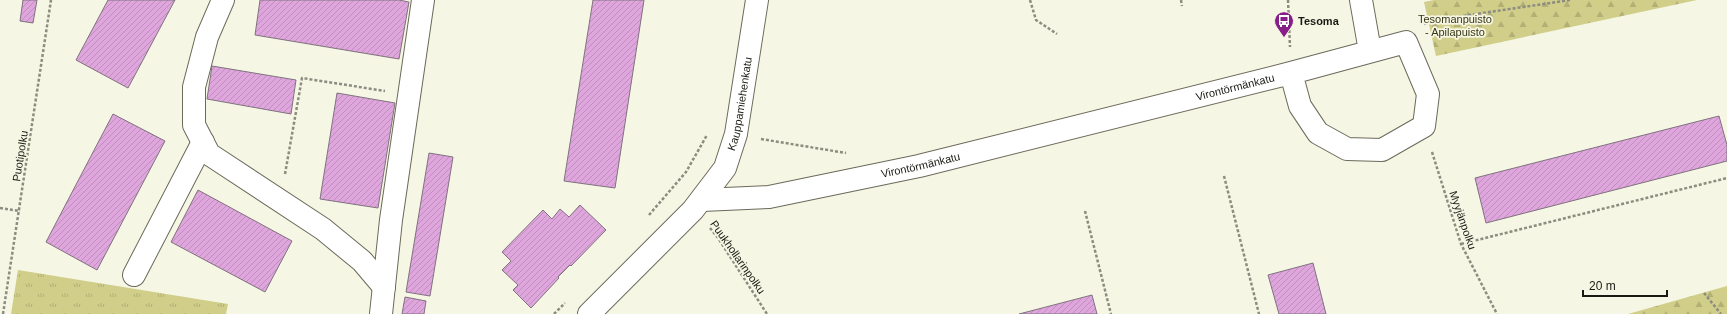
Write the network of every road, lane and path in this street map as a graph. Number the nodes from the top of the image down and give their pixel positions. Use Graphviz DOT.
graph roads {
  1 [pos="51,0"];
  2 [pos="223,0"];
  3 [pos="423,0"];
  4 [pos="757,0"];
  5 [pos="1030,0"];
  6 [pos="1181,0"];
  7 [pos="1288,0"];
  8 [pos="1361,0"];
  9 [pos="1570,0"];
  10 [pos="1182,6"];
  11 [pos="1421,24"];
  12 [pos="1056,34"];
  13 [pos="1370,52"];
  14 [pos="1291,73"];
  15 [pos="409,94"];
  16 [pos="1424,126"];
  17 [pos="203,142"];
  18 [pos="1224,176"];
  19 [pos="1727,178"];
  20 [pos="280,200"];
  21 [pos="698,205"];
  22 [pos="0,208"];
  23 [pos="1085,210"];
  24 [pos="20,211"];
  25 [pos="1461,244"];
  26 [pos="134,275"];
  27 [pos="384,287"];
  28 [pos="1704,293"];
  29 [pos="3,314"];
  30 [pos="382,314"];
  31 [pos="589,314"];
  32 [pos="767,314"];
  33 [pos="1111,314"];
  34 [pos="1259,314"];
  35 [pos="1497,314"];
  36 [pos="1721,314"];
  1 -- 24 [label="path, Puotipolku"];
  2 -- 17 [label="street"];
  3 -- 15 [label="street"];
  4 -- 21 [label="street, Kauppamiehenkatu"];
  5 -- 12 [label="path"];
  6 -- 10 [label="path"];
  7 -- 14 [label="path"];
  8 -- 13 [label="street"];
  9 -- 11 [label="path"];
  13 -- 14 [label="street, Virontörmänkatu"];
  13 -- 16 [label="street, Virontörmänkatu"];
  14 -- 16 [label="street"];
  14 -- 21 [label="street, Virontörmänkatu"];
  15 -- 20 [label="path"];
  15 -- 27 [label="street"];
  16 -- 25 [label="path, Myyjänpolku"];
  17 -- 20 [label="street"];
  17 -- 26 [label="street"];
  18 -- 34 [label="path"];
  19 -- 25 [label="path"];
  20 -- 27 [label="street"];
  21 -- 31 [label="street"];
  21 -- 32 [label="path, Puukhollarinpolku"];
  22 -- 24 [label="path"];
  23 -- 33 [label="path"];
  24 -- 29 [label="path, Puotipolku"];
  25 -- 35 [label="path, Myyjänpolku"];
  27 -- 30 [label="street"];
  28 -- 36 [label="path"];
}
